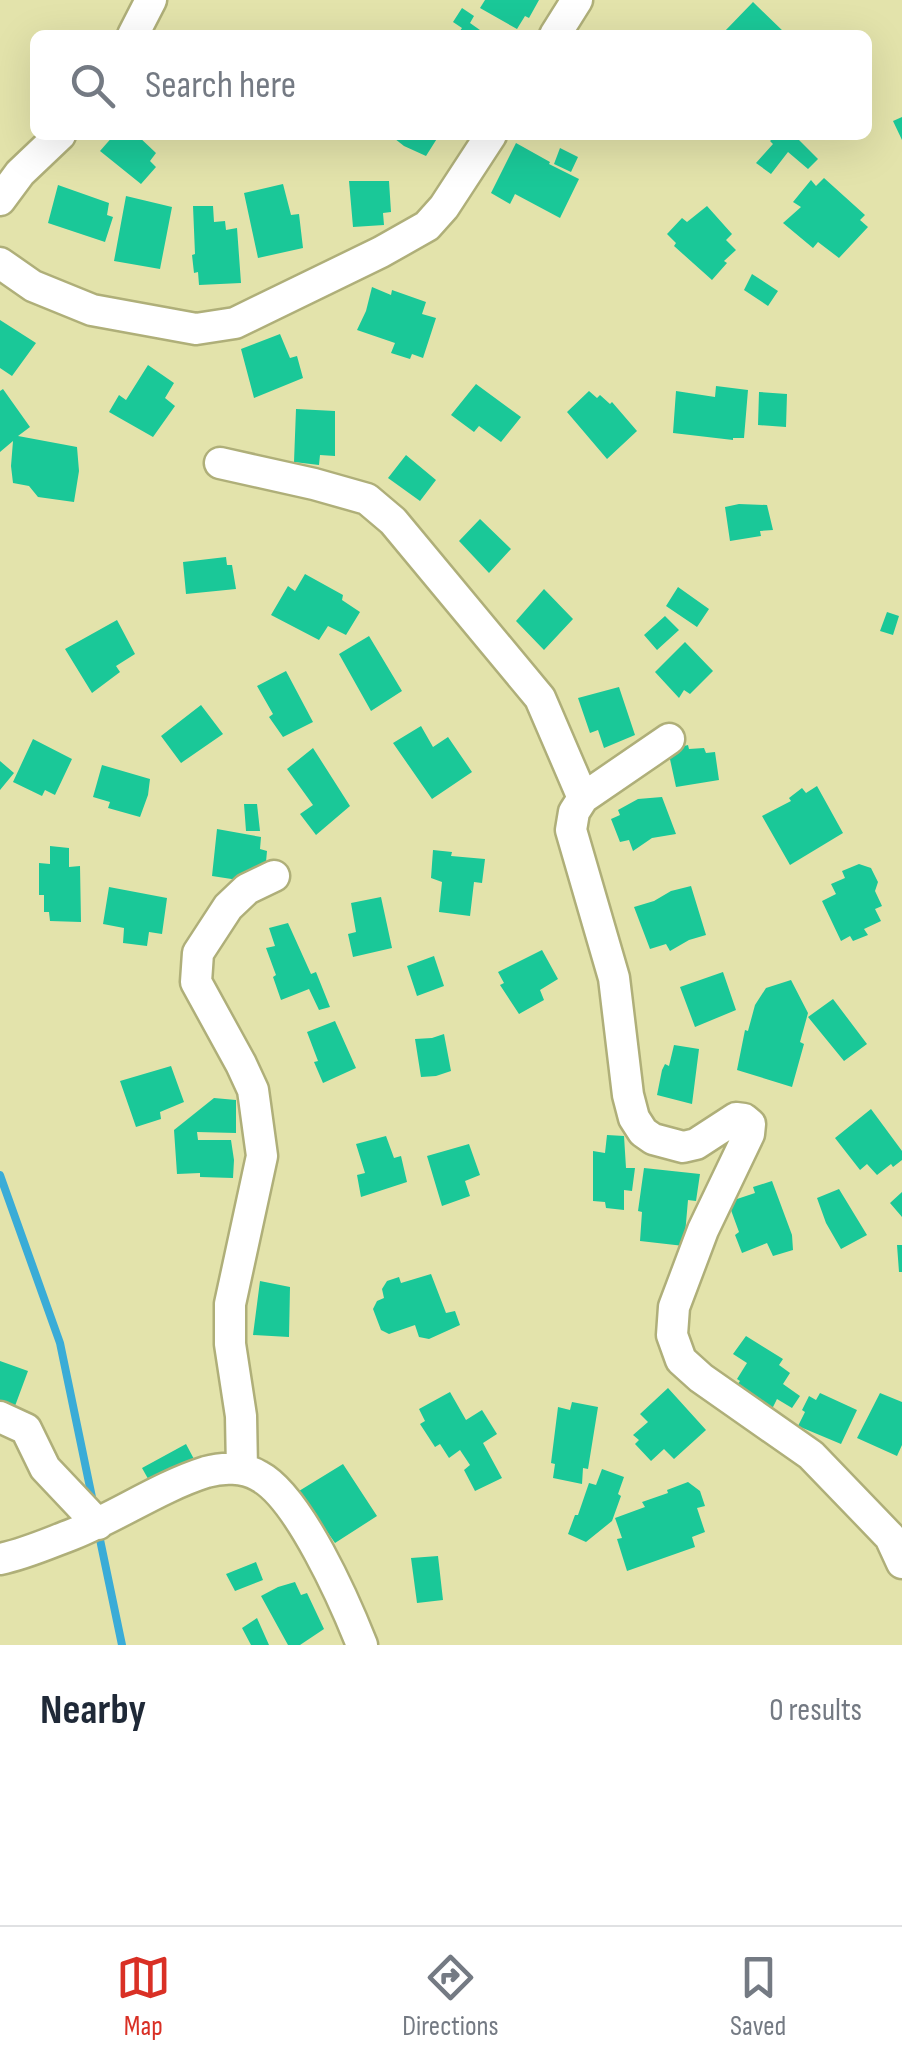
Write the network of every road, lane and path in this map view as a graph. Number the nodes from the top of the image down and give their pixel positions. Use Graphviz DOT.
graph roads {
  1 [pos="151,0"];
  2 [pos="577,0"];
  3 [pos="136,30"];
  4 [pos="558,30"];
  5 [pos="55,140"];
  6 [pos="488,140"];
  7 [pos="0,200"];
  8 [pos="0,263"];
  9 [pos="220,463"];
  10 [pos="669,738"];
  11 [pos="583,798"];
  12 [pos="274,876"];
  13 [pos="0,1416"];
  14 [pos="242,1469"];
  15 [pos="98,1524"];
  16 [pos="0,1559"];
  17 [pos="902,1563"];
  18 [pos="362,1645"];
  1 -- 3 [label="street"];
  2 -- 4 [label="street"];
  5 -- 7 [label="street"];
  6 -- 8 [label="street"];
  9 -- 11 [label="street"];
  10 -- 11 [label="street"];
  11 -- 17 [label="street"];
  12 -- 14 [label="street"];
  13 -- 15 [label="street"];
  14 -- 15 [label="street"];
  14 -- 18 [label="street"];
  15 -- 16 [label="street"];
}
